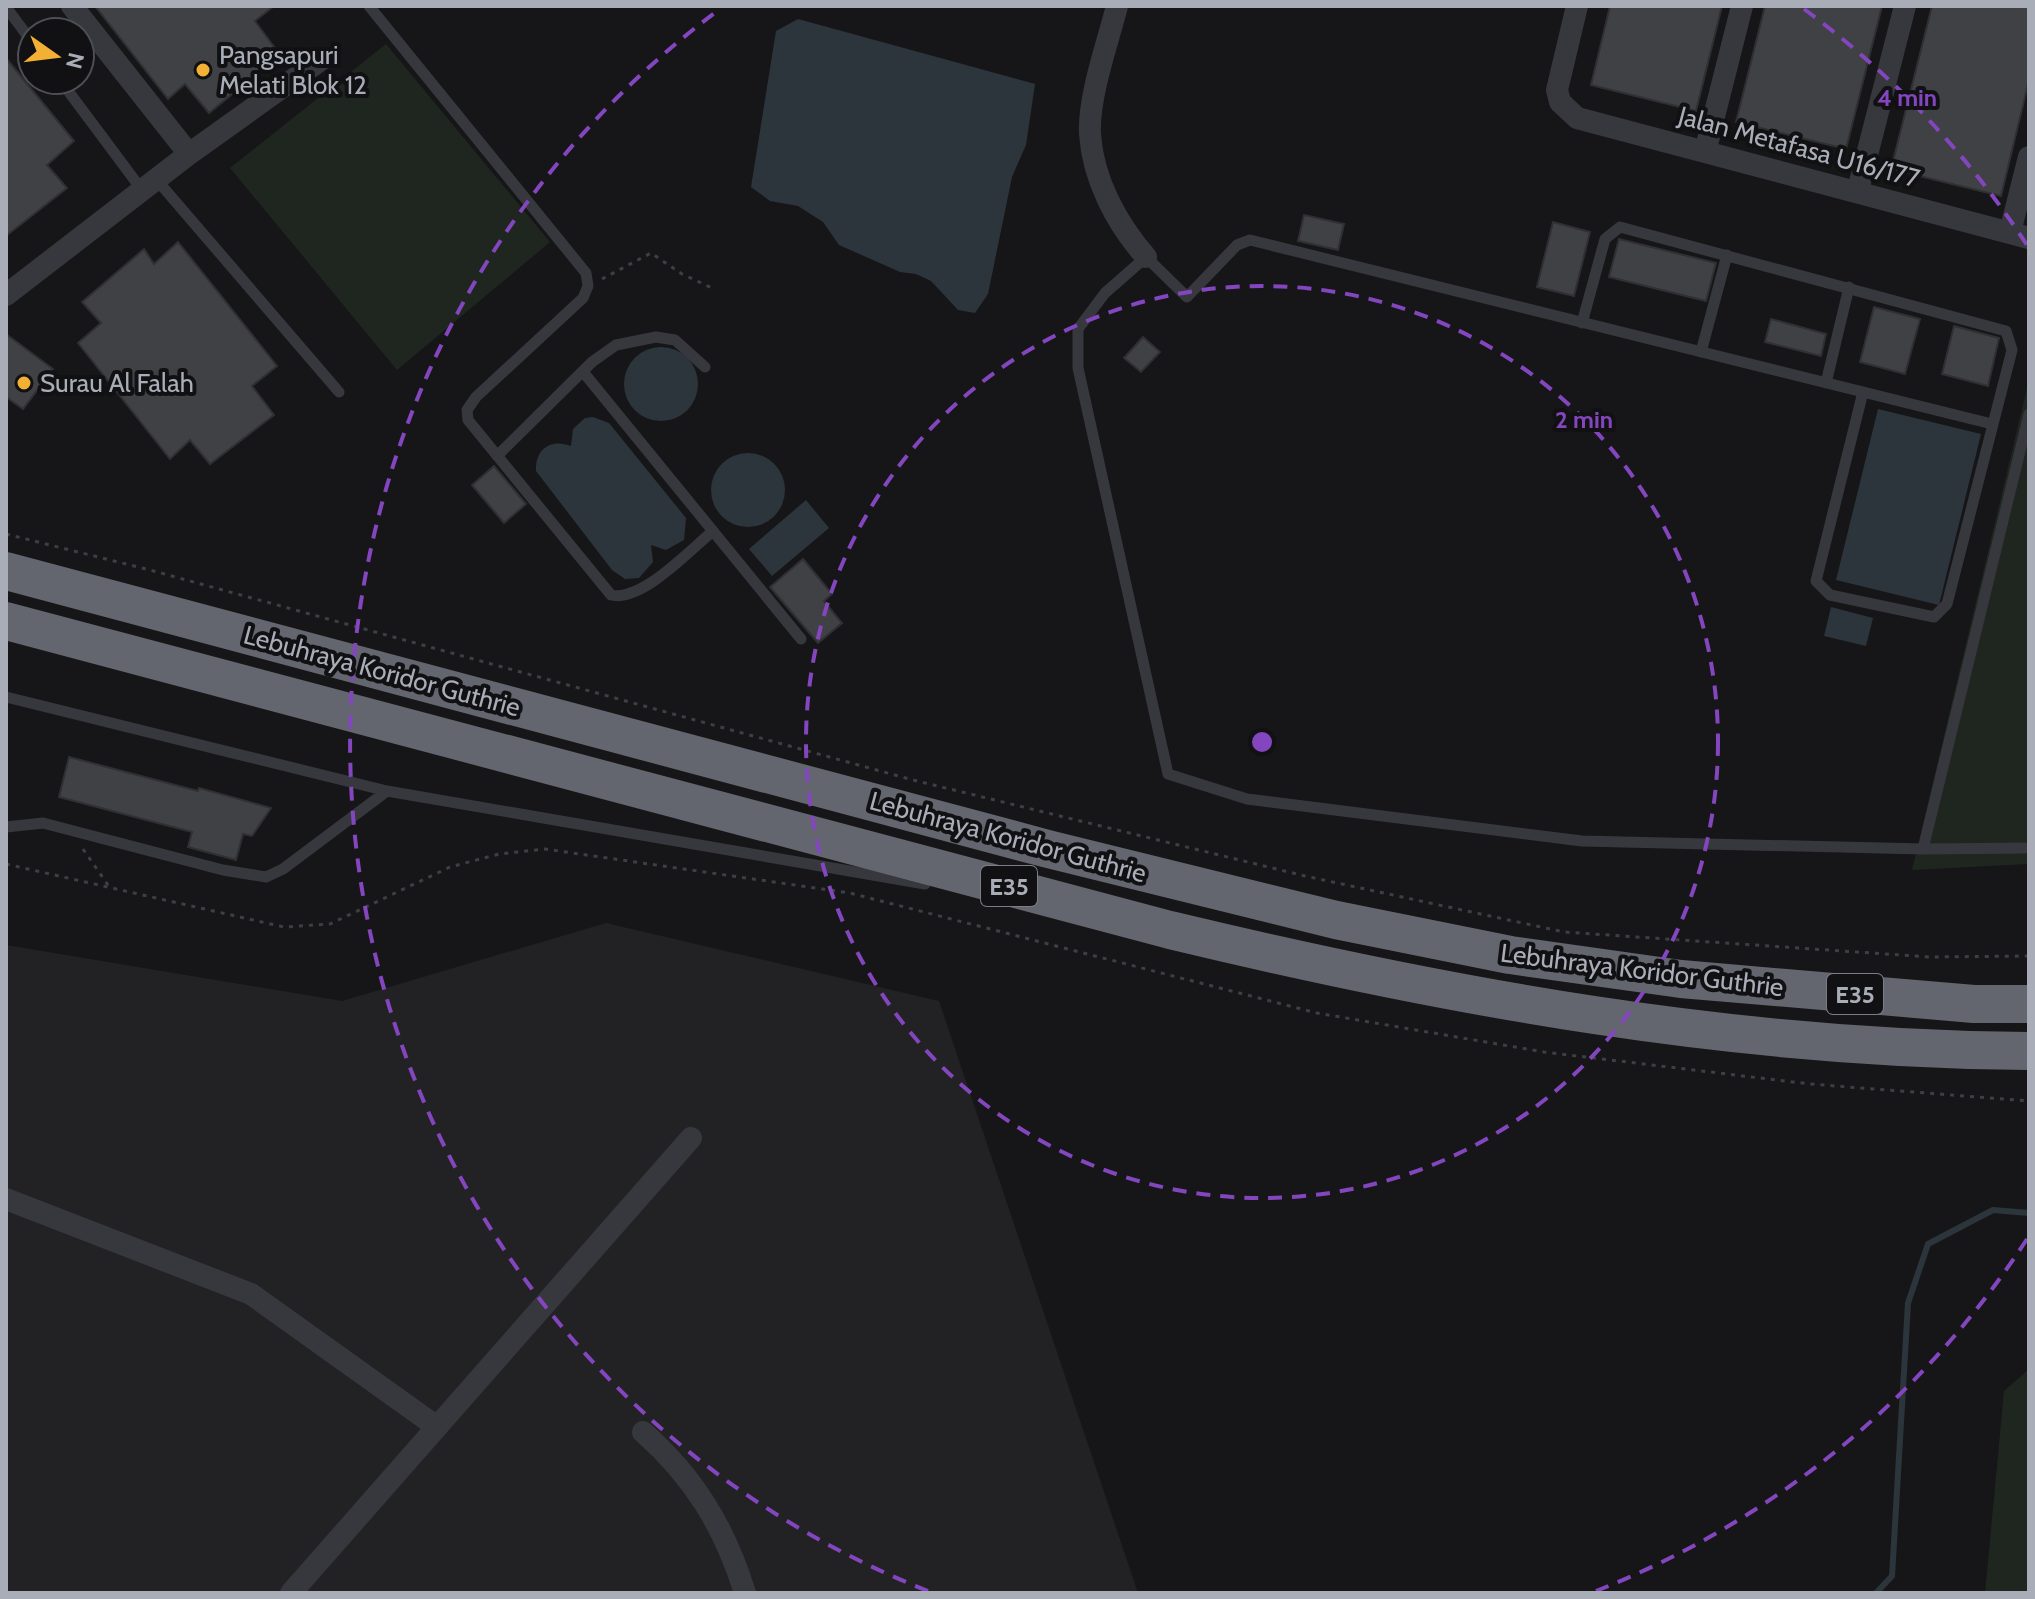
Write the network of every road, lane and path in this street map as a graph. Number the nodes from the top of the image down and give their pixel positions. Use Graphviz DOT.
graph roads {
  1 [pos="72,6"];
  2 [pos="369,6"];
  3 [pos="1117,6"];
  4 [pos="1577,6"];
  5 [pos="1742,6"];
  6 [pos="1905,6"];
  7 [pos="322,59"];
  8 [pos="74,96"];
  9 [pos="1705,152"];
  10 [pos="189,154"];
  11 [pos="2029,157"];
  12 [pos="149,185"];
  13 [pos="1858,190"];
  14 [pos="2020,235"];
  15 [pos="1727,255"];
  16 [pos="1146,257"];
  17 [pos="588,286"];
  18 [pos="1849,287"];
  19 [pos="714,289"];
  20 [pos="6,295"];
  21 [pos="1582,323"];
  22 [pos="1701,352"];
  23 [pos="705,367"];
  24 [pos="584,373"];
  25 [pos="1826,383"];
  26 [pos="339,392"];
  27 [pos="1863,392"];
  28 [pos="2029,414"];
  29 [pos="1992,424"];
  30 [pos="497,456"];
  31 [pos="713,531"];
  32 [pos="6,534"];
  33 [pos="6,571"];
  34 [pos="6,621"];
  35 [pos="801,639"];
  36 [pos="6,697"];
  37 [pos="387,791"];
  38 [pos="6,827"];
  39 [pos="69,829"];
  40 [pos="2029,848"];
  41 [pos="1923,849"];
  42 [pos="6,864"];
  43 [pos="940,887"];
  44 [pos="110,888"];
  45 [pos="986,895"];
  46 [pos="1170,930"];
  47 [pos="2029,956"];
  48 [pos="2029,1004"];
  49 [pos="2029,1051"];
  50 [pos="2029,1101"];
  51 [pos="691,1138"];
  52 [pos="6,1199"];
  53 [pos="437,1427"];
  54 [pos="643,1432"];
  55 [pos="291,1593"];
  56 [pos="745,1593"];
  1 -- 10 [label="street"];
  2 -- 17 [label="lane"];
  3 -- 16 [label="street"];
  4 -- 9 [label="street, Jalan Metafasa U16/177"];
  5 -- 9 [label="street"];
  6 -- 13 [label="street"];
  7 -- 10 [label="street"];
  8 -- 12 [label="lane"];
  9 -- 13 [label="street, Jalan Metafasa U16/177"];
  10 -- 12 [label="street"];
  11 -- 14 [label="street"];
  12 -- 20 [label="street"];
  12 -- 26 [label="lane"];
  13 -- 14 [label="street, Jalan Metafasa U16/177"];
  15 -- 18 [label="lane"];
  15 -- 21 [label="lane"];
  15 -- 22 [label="lane"];
  16 -- 21 [label="lane"];
  16 -- 41 [label="lane"];
  17 -- 19 [label="path"];
  17 -- 30 [label="lane"];
  18 -- 25 [label="lane"];
  18 -- 29 [label="lane"];
  21 -- 22 [label="lane"];
  22 -- 25 [label="lane"];
  23 -- 24 [label="lane"];
  24 -- 30 [label="lane"];
  24 -- 31 [label="lane"];
  25 -- 27 [label="lane"];
  27 -- 29 [label="lane"];
  27 -- 29 [label="lane"];
  28 -- 41 [label="lane"];
  30 -- 31 [label="lane"];
  31 -- 35 [label="lane"];
  32 -- 47 [label="path"];
  33 -- 48 [label="highway, Lebuhraya Koridor Guthrie / E35"];
  34 -- 46 [label="highway, Lebuhraya Koridor Guthrie / E35"];
  36 -- 37 [label="lane"];
  37 -- 39 [label="lane"];
  37 -- 43 [label="lane"];
  38 -- 39 [label="lane"];
  39 -- 44 [label="path"];
  40 -- 41 [label="lane"];
  42 -- 44 [label="path"];
  44 -- 50 [label="path"];
  45 -- 46 [label="lane"];
  46 -- 49 [label="highway, Lebuhraya Koridor Guthrie / E35"];
  51 -- 53 [label="street"];
  52 -- 53 [label="street"];
  53 -- 55 [label="street"];
  54 -- 56 [label="street"];
}
